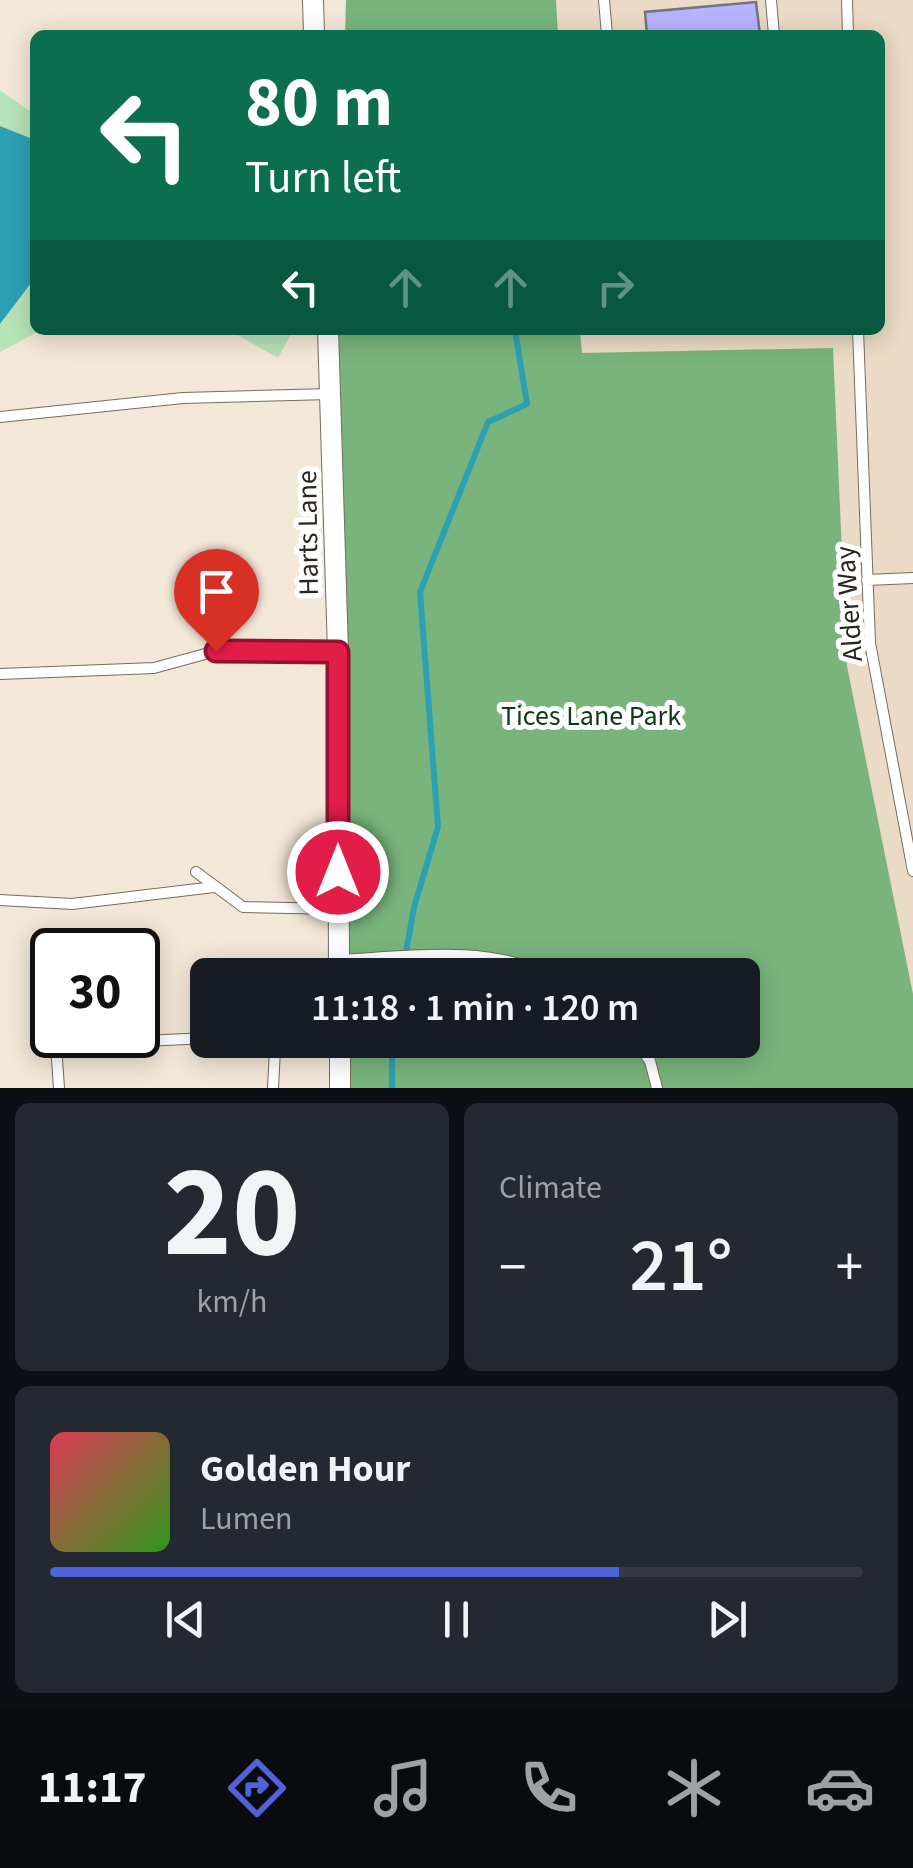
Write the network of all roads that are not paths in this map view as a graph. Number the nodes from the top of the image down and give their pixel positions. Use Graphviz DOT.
graph roads {
  1 [pos="312,0"];
  2 [pos="604,0"];
  3 [pos="771,0"];
  4 [pos="847,0"];
  5 [pos="314,30"];
  6 [pos="607,30"];
  7 [pos="774,30"];
  8 [pos="848,30"];
  9 [pos="328,335"];
  10 [pos="858,335"];
  11 [pos="331,394"];
  12 [pos="0,417"];
  13 [pos="913,578"];
  14 [pos="867,580"];
  15 [pos="338,652"];
  16 [pos="0,674"];
  17 [pos="913,871"];
  18 [pos="196,872"];
  19 [pos="214,888"];
  20 [pos="0,900"];
  21 [pos="338,909"];
  22 [pos="339,958"];
  23 [pos="190,1039"];
  24 [pos="274,1058"];
  25 [pos="340,1058"];
  26 [pos="648,1058"];
  27 [pos="59,1088"];
  28 [pos="273,1088"];
  29 [pos="340,1088"];
  30 [pos="657,1088"];
  1 -- 5 [label="street"];
  2 -- 6 [label="lane"];
  3 -- 7 [label="lane"];
  4 -- 8 [label="lane"];
  9 -- 11 [label="street, Harts Lane"];
  10 -- 14 [label="lane, Alder Way"];
  11 -- 12 [label="lane"];
  11 -- 15 [label="street, Harts Lane"];
  13 -- 14 [label="lane"];
  14 -- 17 [label="lane, Alder Way"];
  15 -- 16 [label="lane"];
  15 -- 21 [label="street, Harts Lane"];
  18 -- 19 [label="lane"];
  19 -- 20 [label="lane"];
  19 -- 21 [label="lane"];
  21 -- 22 [label="street, Harts Lane"];
  23 -- 27 [label="lane"];
  24 -- 28 [label="lane"];
  25 -- 29 [label="street"];
  26 -- 30 [label="lane"];
}
